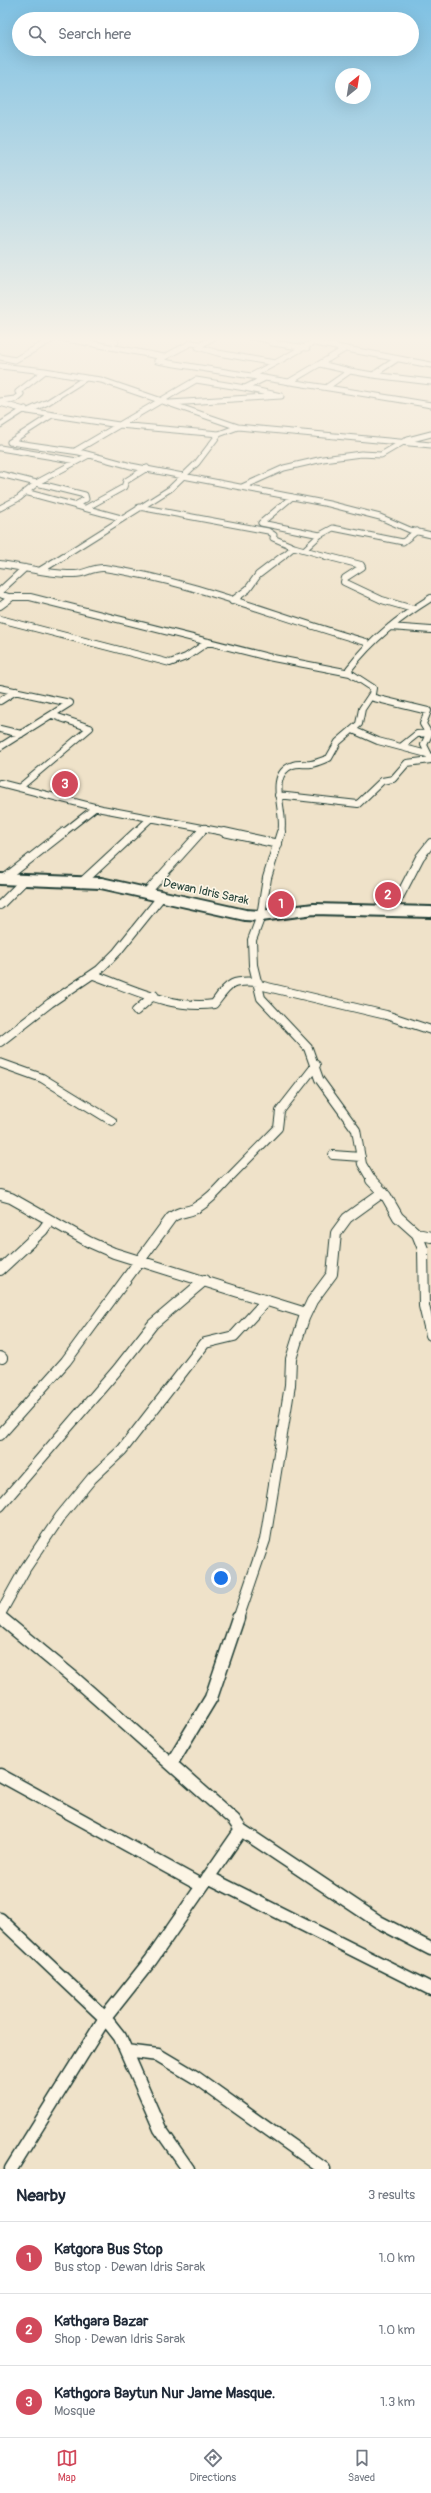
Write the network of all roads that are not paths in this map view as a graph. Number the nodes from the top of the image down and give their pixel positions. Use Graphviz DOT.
graph roads {
  1 [pos="17,437"];
  2 [pos="98,437"];
  3 [pos="216,437"];
  4 [pos="360,437"];
  5 [pos="419,437"];
  6 [pos="405,441"];
  7 [pos="10,442"];
  8 [pos="431,445"];
  9 [pos="1,449"];
  10 [pos="75,451"];
  11 [pos="90,455"];
  12 [pos="77,461"];
  13 [pos="147,468"];
  14 [pos="0,474"];
  15 [pos="187,474"];
  16 [pos="38,482"];
  17 [pos="242,487"];
  18 [pos="25,492"];
  19 [pos="292,497"];
  20 [pos="75,505"];
  21 [pos="139,507"];
  22 [pos="0,508"];
  23 [pos="86,508"];
  24 [pos="121,518"];
  25 [pos="417,531"];
  26 [pos="320,535"];
  27 [pos="431,535"];
  28 [pos="294,547"];
  29 [pos="305,549"];
  30 [pos="0,564"];
  31 [pos="25,568"];
  32 [pos="41,570"];
  33 [pos="0,591"];
  34 [pos="0,594"];
  35 [pos="10,597"];
  36 [pos="431,598"];
  37 [pos="232,600"];
  38 [pos="0,606"];
  39 [pos="412,609"];
  40 [pos="0,619"];
  41 [pos="390,627"];
  42 [pos="431,630"];
  43 [pos="208,642"];
  44 [pos="367,645"];
  45 [pos="350,673"];
  46 [pos="0,688"];
  47 [pos="16,691"];
  48 [pos="370,697"];
  49 [pos="0,701"];
  50 [pos="52,715"];
  51 [pos="0,729"];
  52 [pos="353,730"];
  53 [pos="429,733"];
  54 [pos="21,734"];
  55 [pos="402,746"];
  56 [pos="0,747"];
  57 [pos="430,758"];
  58 [pos="0,783"];
  59 [pos="19,788"];
  60 [pos="278,795"];
  61 [pos="96,807"];
  62 [pos="151,818"];
  63 [pos="205,828"];
  64 [pos="431,843"];
  65 [pos="278,844"];
  66 [pos="2,879"];
  67 [pos="24,881"];
  68 [pos="81,883"];
  69 [pos="146,893"];
  70 [pos="162,896"];
  71 [pos="0,905"];
  72 [pos="392,911"];
  73 [pos="431,912"];
  74 [pos="261,916"];
  75 [pos="94,975"];
  76 [pos="258,984"];
  77 [pos="154,995"];
  78 [pos="136,1011"];
  79 [pos="431,1030"];
  80 [pos="0,1042"];
  81 [pos="0,1063"];
  82 [pos="316,1065"];
  83 [pos="112,1121"];
  84 [pos="333,1155"];
  85 [pos="361,1157"];
  86 [pos="383,1192"];
  87 [pos="0,1195"];
  88 [pos="50,1220"];
  89 [pos="417,1234"];
  90 [pos="431,1237"];
  91 [pos="139,1260"];
  92 [pos="0,1270"];
  93 [pos="205,1280"];
  94 [pos="428,1283"];
  95 [pos="265,1302"];
  96 [pos="306,1313"];
  97 [pos="431,1335"];
  98 [pos="0,1436"];
  99 [pos="0,1506"];
  100 [pos="0,1616"];
  101 [pos="171,1764"];
  102 [pos="0,1775"];
  103 [pos="241,1830"];
  104 [pos="205,1881"];
  105 [pos="0,1918"];
  106 [pos="431,1949"];
  107 [pos="431,1989"];
  108 [pos="105,2018"];
  109 [pos="126,2051"];
  110 [pos="11,2169"];
  111 [pos="188,2169"];
  112 [pos="324,2169"];
  1 -- 7 [label="street"];
  2 -- 10 [label="street"];
  3 -- 15 [label="street"];
  4 -- 6 [label="street"];
  5 -- 6 [label="street"];
  6 -- 8 [label="street"];
  6 -- 17 [label="street"];
  7 -- 9 [label="street"];
  7 -- 10 [label="street"];
  9 -- 12 [label="street"];
  10 -- 11 [label="street"];
  11 -- 12 [label="street"];
  11 -- 13 [label="street"];
  12 -- 16 [label="street"];
  13 -- 15 [label="street"];
  13 -- 23 [label="street"];
  14 -- 16 [label="street"];
  15 -- 17 [label="street"];
  15 -- 21 [label="street"];
  16 -- 18 [label="street"];
  16 -- 20 [label="street"];
  17 -- 19 [label="street"];
  18 -- 20 [label="street"];
  18 -- 22 [label="street"];
  19 -- 25 [label="street"];
  19 -- 26 [label="street"];
  20 -- 23 [label="street"];
  21 -- 24 [label="street"];
  21 -- 28 [label="street"];
  23 -- 24 [label="street"];
  24 -- 32 [label="street"];
  25 -- 26 [label="street"];
  25 -- 27 [label="street"];
  26 -- 29 [label="street"];
  28 -- 29 [label="street"];
  28 -- 37 [label="street"];
  29 -- 39 [label="street"];
  30 -- 31 [label="street"];
  31 -- 32 [label="street"];
  31 -- 33 [label="street"];
  32 -- 37 [label="street"];
  34 -- 35 [label="street"];
  35 -- 38 [label="street"];
  35 -- 43 [label="street"];
  36 -- 39 [label="street"];
  37 -- 44 [label="street"];
  39 -- 41 [label="street"];
  40 -- 43 [label="street"];
  41 -- 42 [label="street"];
  41 -- 44 [label="street"];
  43 -- 45 [label="street"];
  44 -- 45 [label="street"];
  45 -- 48 [label="street"];
  46 -- 47 [label="street"];
  47 -- 49 [label="street"];
  47 -- 50 [label="street"];
  48 -- 52 [label="street"];
  48 -- 53 [label="street"];
  50 -- 54 [label="street"];
  50 -- 59 [label="street"];
  51 -- 54 [label="street"];
  52 -- 55 [label="street"];
  52 -- 60 [label="street"];
  53 -- 55 [label="street"];
  53 -- 57 [label="street"];
  54 -- 56 [label="street"];
  55 -- 57 [label="street"];
  57 -- 60 [label="street"];
  58 -- 59 [label="street"];
  59 -- 61 [label="street"];
  60 -- 65 [label="street"];
  61 -- 62 [label="street"];
  61 -- 66 [label="street"];
  62 -- 63 [label="street"];
  62 -- 68 [label="street"];
  63 -- 65 [label="street"];
  63 -- 69 [label="street"];
  64 -- 72 [label="street"];
  65 -- 74 [label="street"];
  66 -- 67 [label="main road, Dewan Idris Sarak"];
  67 -- 68 [label="main road, Dewan Idris Sarak"];
  67 -- 71 [label="street"];
  68 -- 69 [label="main road, Dewan Idris Sarak"];
  69 -- 70 [label="main road, Dewan Idris Sarak"];
  70 -- 74 [label="main road, Dewan Idris Sarak"];
  70 -- 75 [label="street"];
  72 -- 73 [label="main road, Dewan Idris Sarak"];
  72 -- 74 [label="main road, Dewan Idris Sarak"];
  74 -- 76 [label="street"];
  75 -- 77 [label="street"];
  75 -- 80 [label="street"];
  76 -- 77 [label="street"];
  76 -- 79 [label="street"];
  76 -- 82 [label="street"];
  77 -- 78 [label="street"];
  81 -- 83 [label="street"];
  82 -- 85 [label="street"];
  82 -- 91 [label="street"];
  84 -- 85 [label="street"];
  85 -- 86 [label="street"];
  86 -- 89 [label="street"];
  86 -- 96 [label="street"];
  87 -- 88 [label="street"];
  88 -- 91 [label="street"];
  88 -- 92 [label="street"];
  89 -- 90 [label="street"];
  89 -- 94 [label="street"];
  91 -- 93 [label="street"];
  91 -- 98 [label="street"];
  93 -- 95 [label="street"];
  93 -- 99 [label="street"];
  94 -- 97 [label="street"];
  95 -- 96 [label="street"];
  95 -- 100 [label="street"];
  96 -- 101 [label="street"];
  100 -- 101 [label="street"];
  101 -- 103 [label="street"];
  102 -- 104 [label="street"];
  103 -- 104 [label="street"];
  103 -- 106 [label="street"];
  104 -- 107 [label="street"];
  104 -- 108 [label="street"];
  105 -- 108 [label="street"];
  108 -- 109 [label="street"];
  108 -- 110 [label="street"];
  109 -- 111 [label="street"];
  109 -- 112 [label="street"];
}
